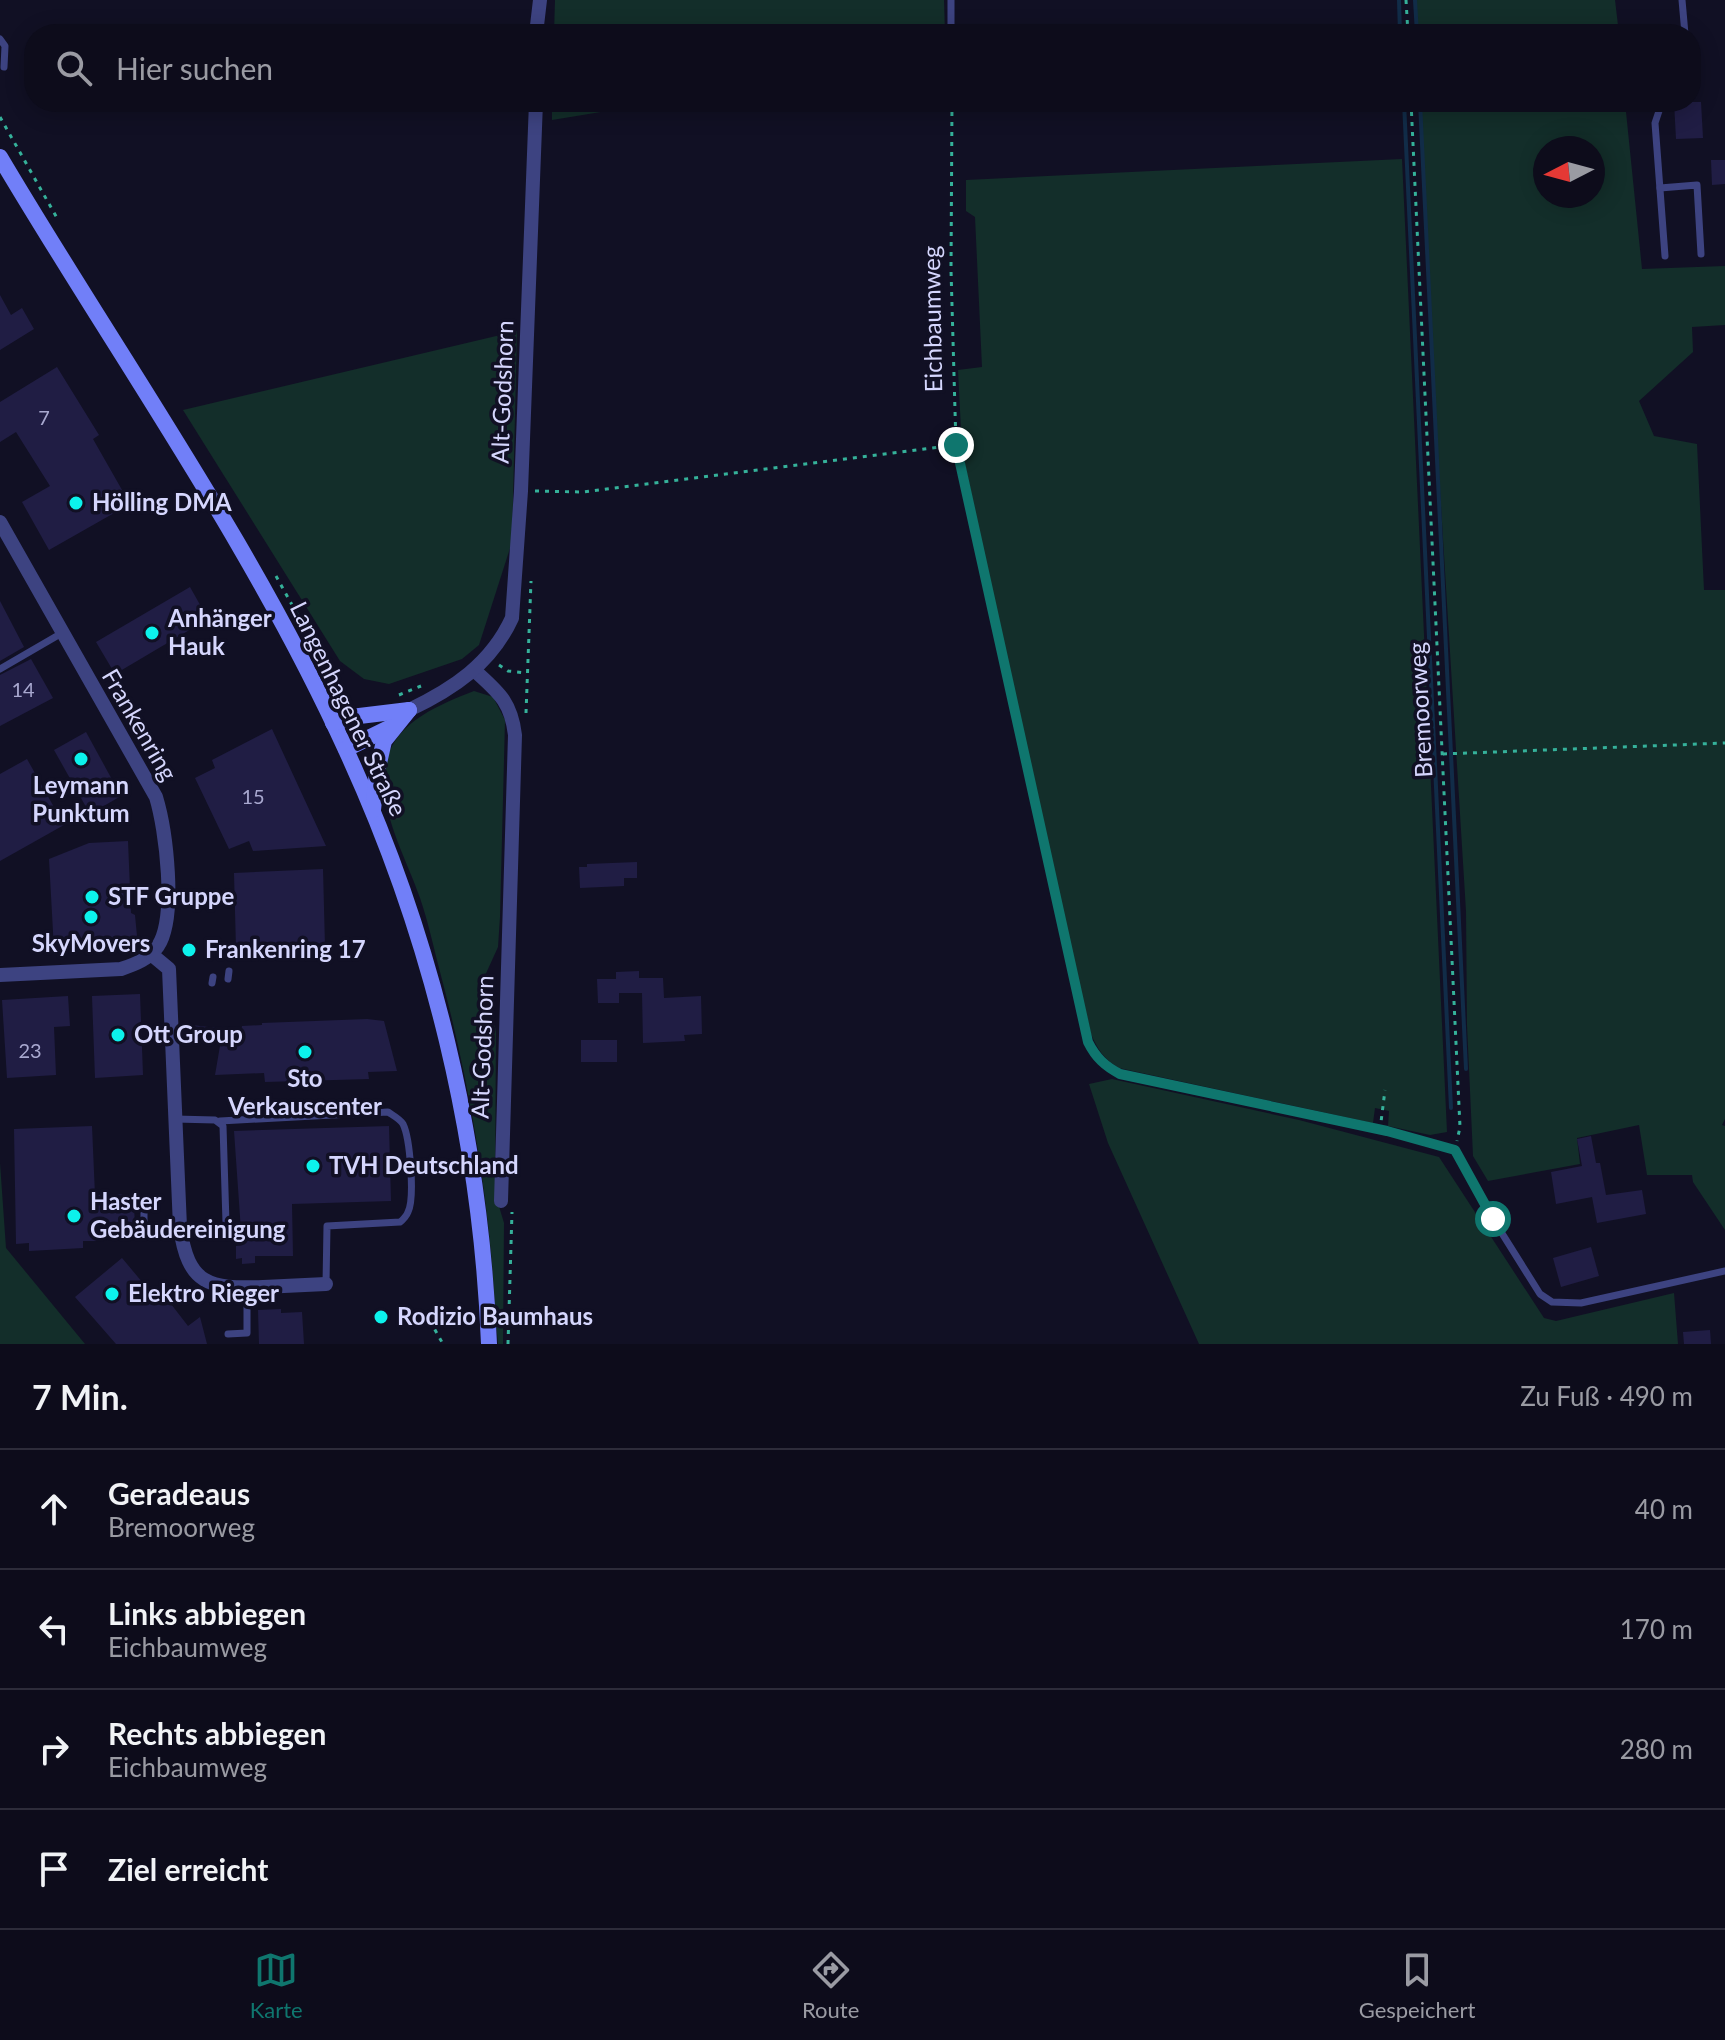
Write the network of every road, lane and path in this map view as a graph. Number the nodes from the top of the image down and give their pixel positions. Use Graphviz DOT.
graph roads {
  1 [pos="540,0"];
  2 [pos="951,0"];
  3 [pos="1406,0"];
  4 [pos="1682,0"];
  5 [pos="537,24"];
  6 [pos="951,24"];
  7 [pos="1407,24"];
  8 [pos="1684,24"];
  9 [pos="0,39"];
  10 [pos="4,67"];
  11 [pos="536,112"];
  12 [pos="952,112"];
  13 [pos="1411,112"];
  14 [pos="1659,112"];
  15 [pos="0,117"];
  16 [pos="0,157"];
  17 [pos="1660,188"];
  18 [pos="61,225"];
  19 [pos="1701,254"];
  20 [pos="1665,256"];
  21 [pos="956,445"];
  22 [pos="521,491"];
  23 [pos="0,522"];
  24 [pos="273,571"];
  25 [pos="62,633"];
  26 [pos="488,657"];
  27 [pos="0,669"];
  28 [pos="474,670"];
  29 [pos="527,673"];
  30 [pos="431,682"];
  31 [pos="390,698"];
  32 [pos="360,704"];
  33 [pos="409,710"];
  34 [pos="333,723"];
  35 [pos="398,724"];
  36 [pos="1725,743"];
  37 [pos="346,749"];
  38 [pos="1443,754"];
  39 [pos="373,811"];
  40 [pos="151,954"];
  41 [pos="0,975"];
  42 [pos="1385,1090"];
  43 [pos="175,1119"];
  44 [pos="220,1121"];
  45 [pos="1380,1130"];
  46 [pos="1455,1150"];
  47 [pos="501,1201"];
  48 [pos="144,1205"];
  49 [pos="180,1227"];
  50 [pos="1725,1271"];
  51 [pos="326,1284"];
  52 [pos="247,1287"];
  53 [pos="425,1312"];
  54 [pos="228,1334"];
  55 [pos="443,1344"];
  56 [pos="489,1344"];
  1 -- 5 [label="street"];
  2 -- 6 [label="lane"];
  3 -- 7 [label="path"];
  4 -- 8 [label="lane"];
  9 -- 10 [label="lane"];
  11 -- 22 [label="street, Alt-Godshorn"];
  12 -- 21 [label="path, Eichbaumweg"];
  13 -- 38 [label="path, Bremoorweg"];
  14 -- 17 [label="lane"];
  15 -- 18 [label="path"];
  16 -- 34 [label="main road, Langenhagener Straße"];
  17 -- 19 [label="lane"];
  17 -- 20 [label="lane"];
  21 -- 22 [label="path"];
  21 -- 45 [label="path, Eichbaumweg"];
  22 -- 26 [label="street, Alt-Godshorn"];
  23 -- 25 [label="street, Frankenring"];
  24 -- 32 [label="path"];
  25 -- 27 [label="lane"];
  25 -- 40 [label="street, Frankenring"];
  26 -- 28 [label="street, Alt-Godshorn"];
  26 -- 29 [label="path"];
  28 -- 33 [label="street, Alt-Godshorn"];
  28 -- 47 [label="street, Alt-Godshorn"];
  30 -- 31 [label="path"];
  33 -- 34 [label="main road"];
  33 -- 35 [label="main road"];
  34 -- 37 [label="main road, Langenhagener Straße"];
  35 -- 37 [label="main road"];
  35 -- 39 [label="main road"];
  36 -- 38 [label="path"];
  37 -- 39 [label="main road, Langenhagener Straße"];
  38 -- 46 [label="path, Bremoorweg"];
  39 -- 56 [label="main road, Langenhagener Straße"];
  40 -- 41 [label="street"];
  40 -- 43 [label="street"];
  42 -- 45 [label="path"];
  43 -- 44 [label="lane"];
  43 -- 49 [label="street"];
  44 -- 49 [label="lane"];
  44 -- 51 [label="lane"];
  45 -- 46 [label="path, Eichbaumweg"];
  46 -- 50 [label="lane"];
  48 -- 49 [label="lane"];
  49 -- 52 [label="street"];
  51 -- 52 [label="street"];
  52 -- 54 [label="lane"];
  53 -- 55 [label="path"];
}
